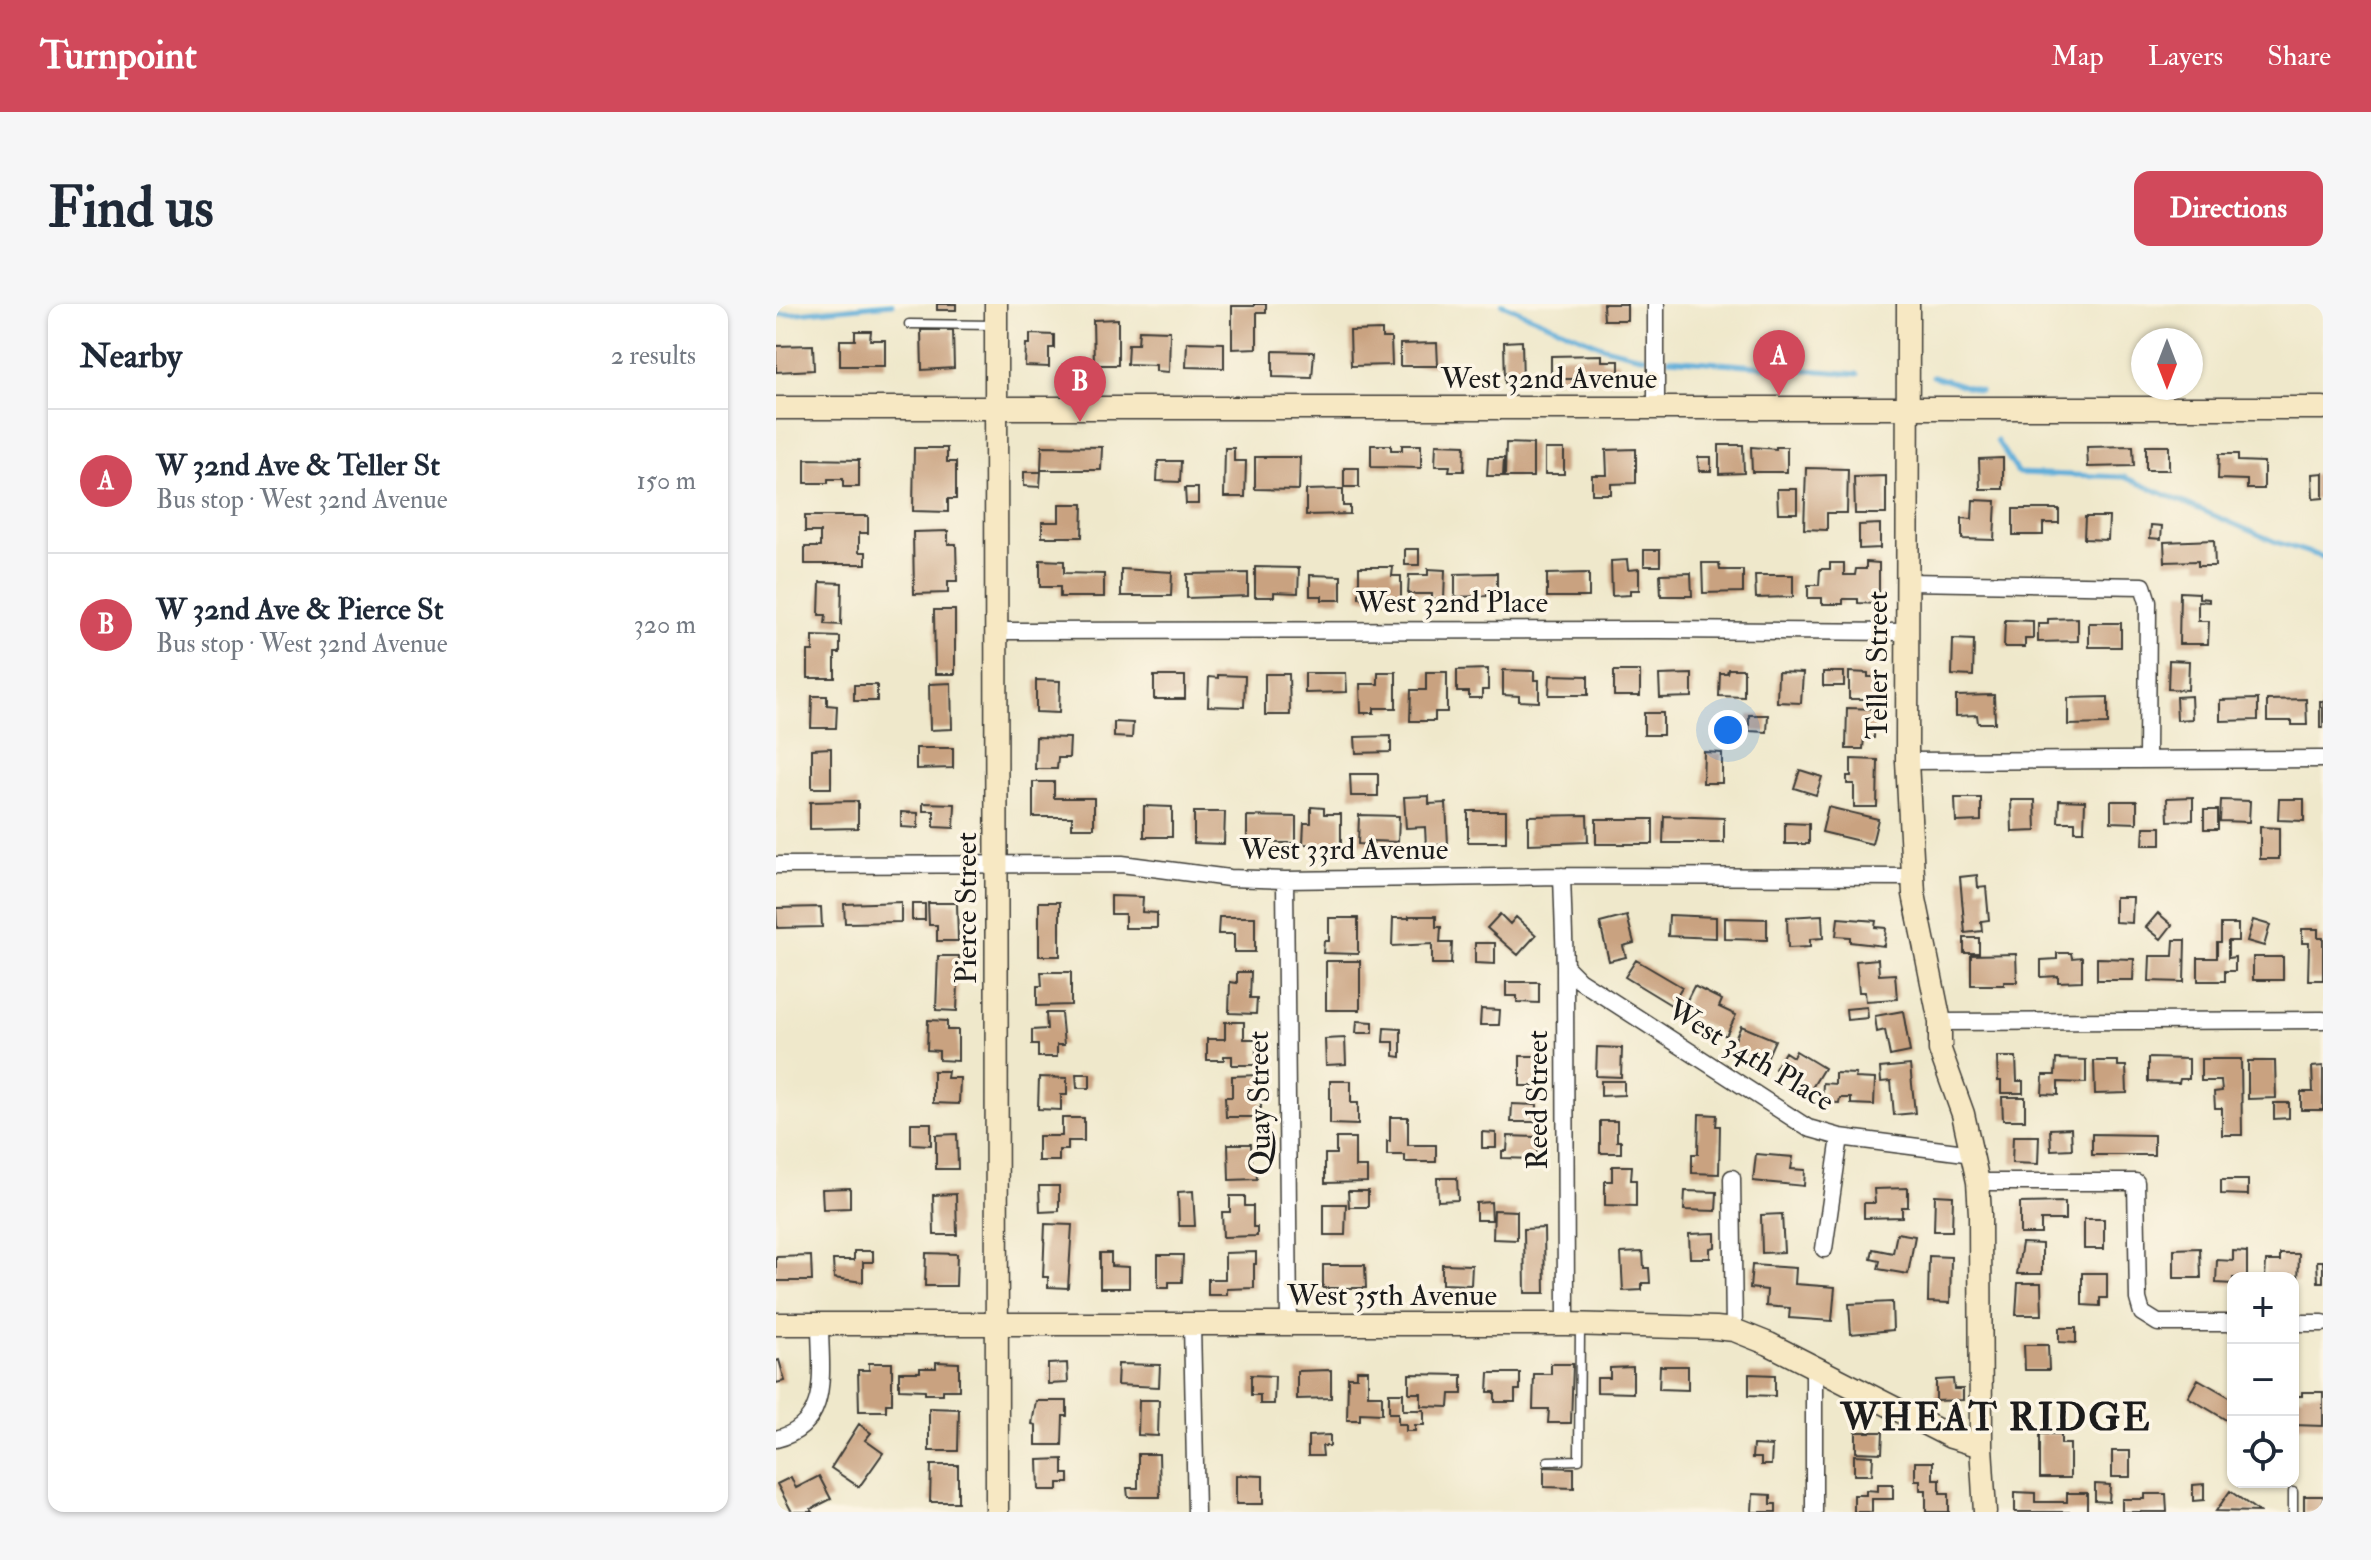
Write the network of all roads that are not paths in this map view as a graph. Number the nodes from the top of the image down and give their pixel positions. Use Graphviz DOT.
graph roads {
  1 [pos="1656,304"];
  2 [pos="1908,304"];
  3 [pos="996,315"];
  4 [pos="909,324"];
  5 [pos="996,406"];
  6 [pos="776,408"];
  7 [pos="1656,408"];
  8 [pos="1907,408"];
  9 [pos="2323,408"];
  10 [pos="1907,582"];
  11 [pos="996,631"];
  12 [pos="1907,632"];
  13 [pos="2147,758"];
  14 [pos="2323,759"];
  15 [pos="1907,761"];
  16 [pos="996,863"];
  17 [pos="776,865"];
  18 [pos="1562,876"];
  19 [pos="1913,877"];
  20 [pos="1285,880"];
  21 [pos="1565,966"];
  22 [pos="2323,1020"];
  23 [pos="1940,1022"];
  24 [pos="1840,1137"];
  25 [pos="1973,1154"];
  26 [pos="1732,1178"];
  27 [pos="1978,1182"];
  28 [pos="1824,1249"];
  29 [pos="2227,1323"];
  30 [pos="2299,1323"];
  31 [pos="2323,1323"];
  32 [pos="776,1324"];
  33 [pos="1573,1324"];
  34 [pos="820,1325"];
  35 [pos="998,1325"];
  36 [pos="1192,1325"];
  37 [pos="1289,1325"];
  38 [pos="1734,1330"];
  39 [pos="1814,1367"];
  40 [pos="776,1439"];
  41 [pos="1981,1446"];
  42 [pos="1548,1461"];
  43 [pos="2293,1492"];
  44 [pos="997,1512"];
  45 [pos="1196,1512"];
  46 [pos="1814,1512"];
  47 [pos="1985,1512"];
  48 [pos="2293,1512"];
  1 -- 7 [label="street"];
  2 -- 8 [label="street, Teller Street"];
  3 -- 4 [label="lane"];
  3 -- 5 [label="street, Pierce Street"];
  5 -- 6 [label="street, West 32nd Avenue"];
  5 -- 7 [label="street, West 32nd Avenue"];
  5 -- 11 [label="street, Pierce Street"];
  7 -- 8 [label="street, West 32nd Avenue"];
  8 -- 9 [label="street, West 32nd Avenue"];
  8 -- 10 [label="street, Teller Street"];
  10 -- 12 [label="street, Teller Street"];
  10 -- 13 [label="street"];
  11 -- 12 [label="street, West 32nd Place"];
  11 -- 16 [label="street, Pierce Street"];
  12 -- 15 [label="street, Teller Street"];
  13 -- 14 [label="street"];
  13 -- 15 [label="street"];
  15 -- 19 [label="street, Teller Street"];
  16 -- 17 [label="street, West 33rd Avenue"];
  16 -- 20 [label="street, West 33rd Avenue"];
  16 -- 35 [label="street, Pierce Street"];
  18 -- 19 [label="street, West 33rd Avenue"];
  18 -- 20 [label="street, West 33rd Avenue"];
  18 -- 21 [label="street, Reed Street"];
  19 -- 23 [label="street, Teller Street"];
  20 -- 37 [label="street, Quay Street"];
  21 -- 24 [label="street, West 34th Place"];
  21 -- 33 [label="street, Reed Street"];
  22 -- 23 [label="street"];
  23 -- 25 [label="street, Teller Street"];
  24 -- 25 [label="street, West 34th Place"];
  24 -- 28 [label="street"];
  25 -- 27 [label="street, Teller Street"];
  26 -- 38 [label="street"];
  27 -- 29 [label="street"];
  27 -- 41 [label="street, Teller Street"];
  30 -- 31 [label="street"];
  32 -- 34 [label="street, West 35th Avenue"];
  33 -- 37 [label="street, West 35th Avenue"];
  33 -- 38 [label="street, West 35th Avenue"];
  33 -- 42 [label="lane"];
  34 -- 35 [label="street, West 35th Avenue"];
  34 -- 40 [label="street"];
  35 -- 36 [label="street, West 35th Avenue"];
  35 -- 44 [label="street, Pierce Street"];
  36 -- 37 [label="street, West 35th Avenue"];
  36 -- 45 [label="street"];
  38 -- 39 [label="street, West 35th Avenue"];
  39 -- 41 [label="street, West 35th Avenue"];
  39 -- 46 [label="street"];
  41 -- 47 [label="street, Teller Street"];
  43 -- 48 [label="lane"];
}
